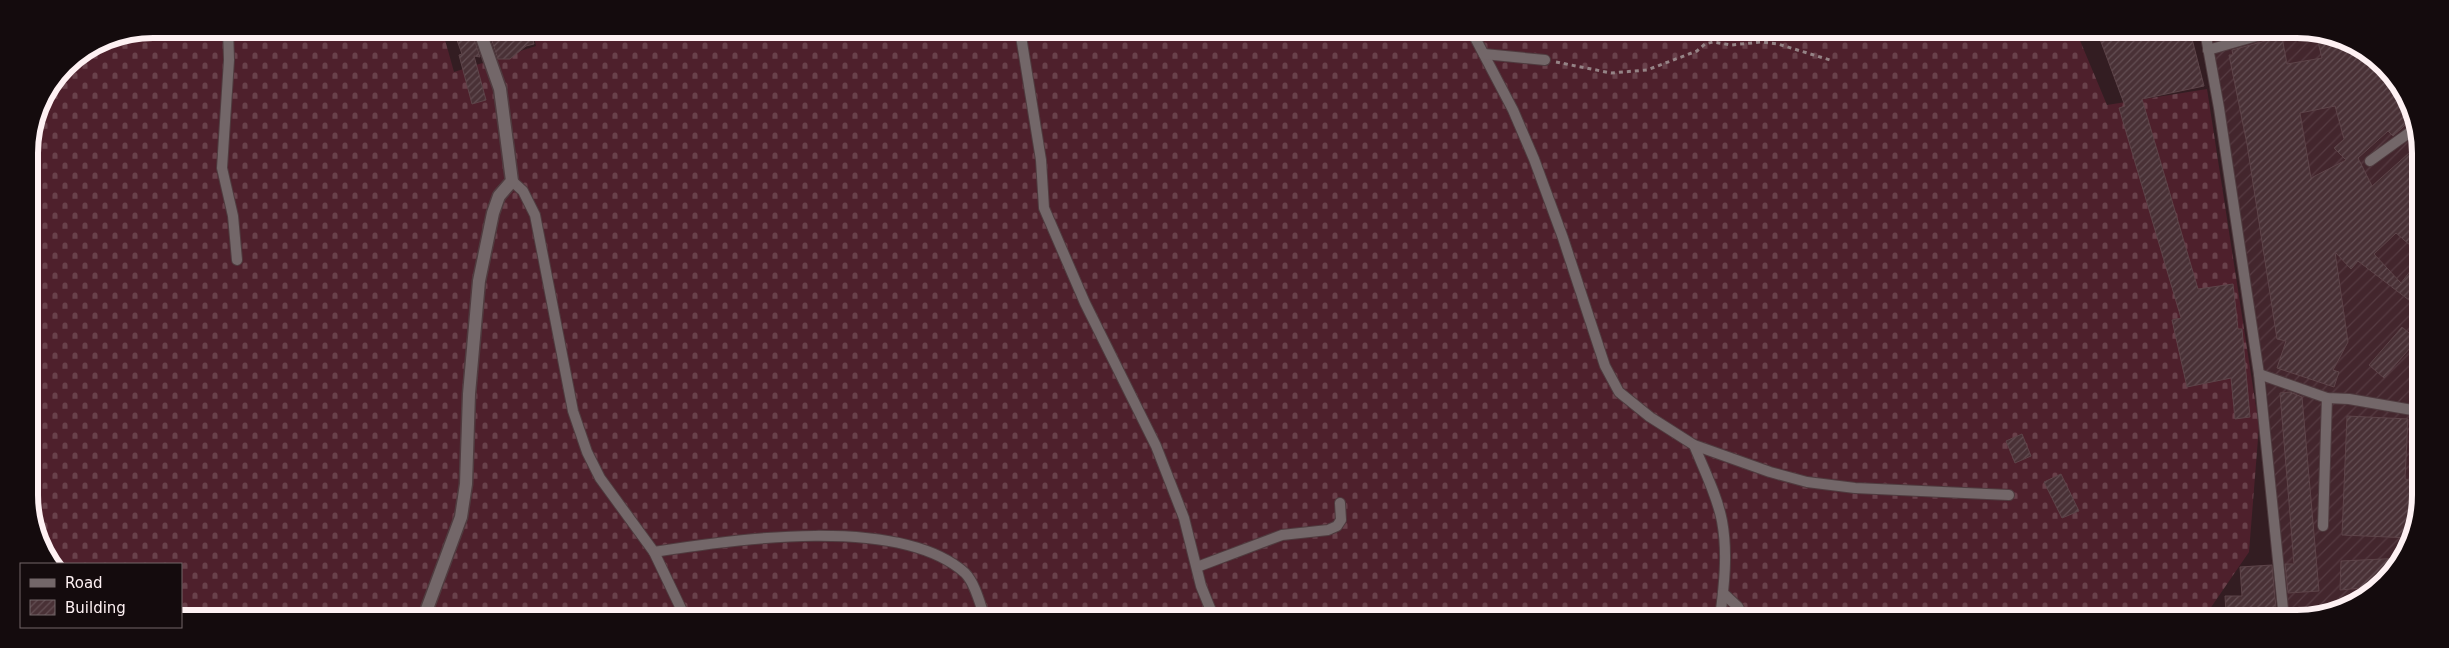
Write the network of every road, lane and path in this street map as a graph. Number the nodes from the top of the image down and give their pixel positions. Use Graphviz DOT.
graph roads {
  1 [pos="228,38"];
  2 [pos="482,38"];
  3 [pos="1021,38"];
  4 [pos="1475,38"];
  5 [pos="2205,38"];
  6 [pos="2250,38"];
  7 [pos="2208,50"];
  8 [pos="1484,54"];
  9 [pos="1546,60"];
  10 [pos="1830,60"];
  11 [pos="2410,132"];
  12 [pos="2370,161"];
  13 [pos="512,181"];
  14 [pos="237,260"];
  15 [pos="2259,374"];
  16 [pos="2327,398"];
  17 [pos="2412,411"];
  18 [pos="1694,445"];
  19 [pos="2009,495"];
  20 [pos="1340,503"];
  21 [pos="2323,526"];
  22 [pos="654,552"];
  23 [pos="1197,567"];
  24 [pos="1724,593"];
  25 [pos="427,610"];
  26 [pos="682,610"];
  27 [pos="982,610"];
  28 [pos="1211,610"];
  29 [pos="1721,610"];
  30 [pos="1740,610"];
  31 [pos="2284,610"];
  1 -- 14 [label="lane"];
  2 -- 13 [label="street"];
  3 -- 23 [label="lane"];
  4 -- 8 [label="lane"];
  5 -- 7 [label="lane"];
  6 -- 7 [label="lane"];
  7 -- 15 [label="lane"];
  8 -- 9 [label="lane"];
  8 -- 18 [label="lane"];
  9 -- 10 [label="path"];
  11 -- 12 [label="lane"];
  13 -- 22 [label="lane"];
  13 -- 25 [label="street"];
  15 -- 16 [label="lane"];
  15 -- 31 [label="lane"];
  16 -- 17 [label="lane"];
  16 -- 21 [label="lane"];
  18 -- 19 [label="lane"];
  18 -- 24 [label="lane"];
  20 -- 23 [label="lane"];
  22 -- 26 [label="lane"];
  22 -- 27 [label="lane"];
  23 -- 28 [label="lane"];
  24 -- 29 [label="lane"];
  24 -- 30 [label="lane"];
}
